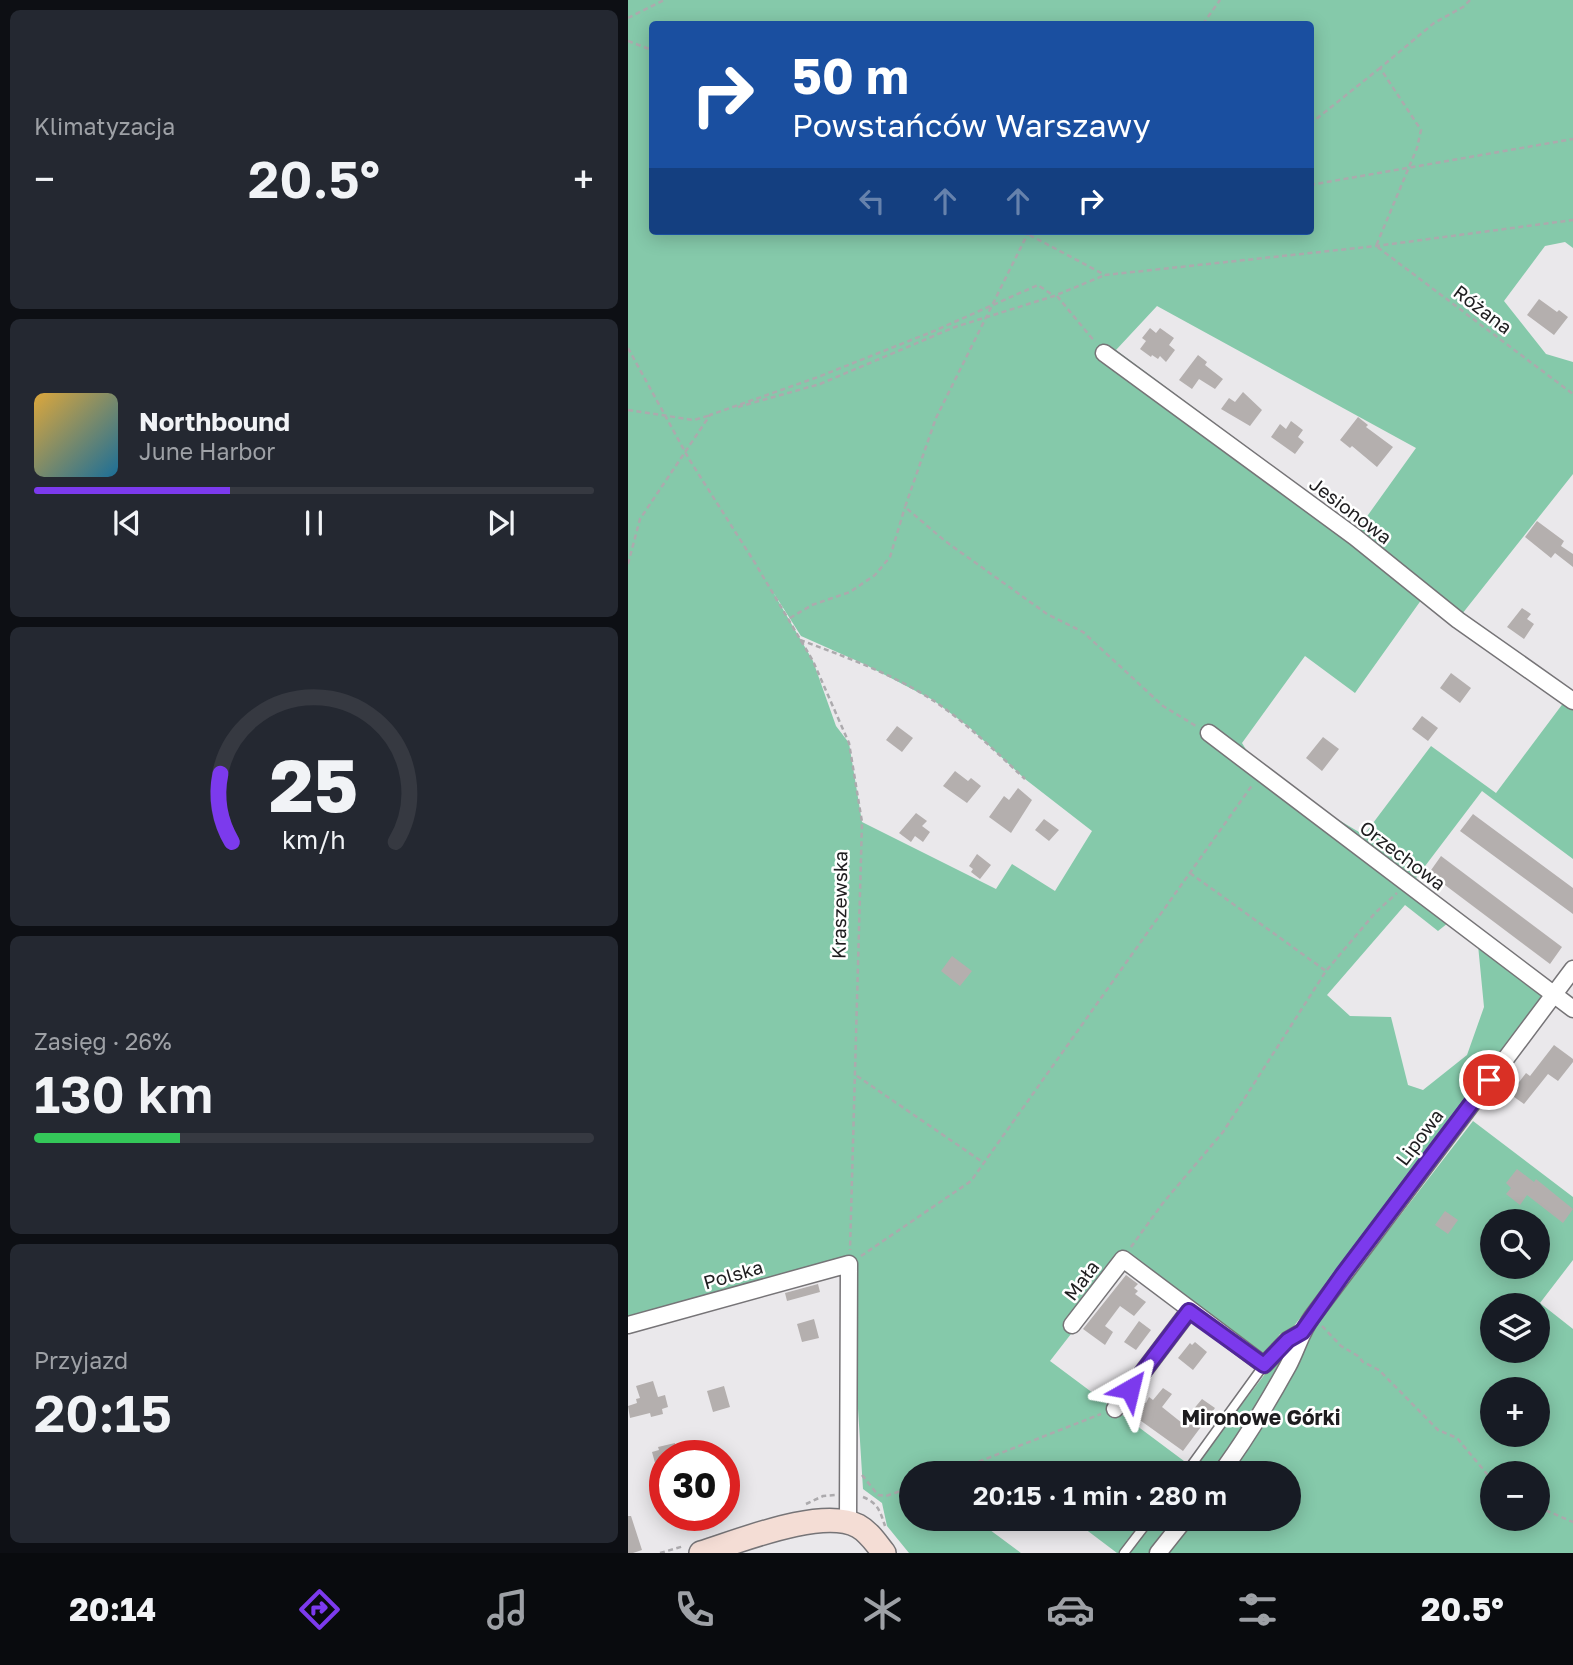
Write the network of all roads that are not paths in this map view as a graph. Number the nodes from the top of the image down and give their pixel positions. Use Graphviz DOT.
graph roads {
  1 [pos="1104,353"];
  2 [pos="1573,701"];
  3 [pos="1209,733"];
  4 [pos="1573,970"];
  5 [pos="1554,994"];
  6 [pos="1573,1009"];
  7 [pos="1189,1311"];
  8 [pos="628,1325"];
  9 [pos="1072,1325"];
  10 [pos="1302,1332"];
  11 [pos="1264,1365"];
  12 [pos="1115,1409"];
  13 [pos="1194,1461"];
  14 [pos="1230,1461"];
  15 [pos="848,1521"];
  16 [pos="1141,1531"];
  17 [pos="1175,1531"];
  18 [pos="886,1544"];
  19 [pos="701,1553"];
  20 [pos="1124,1553"];
  21 [pos="1158,1553"];
  1 -- 2 [label="street, Jesionowa"];
  3 -- 5 [label="street, Orzechowa"];
  4 -- 5 [label="street, Lipowa"];
  5 -- 6 [label="street, Orzechowa"];
  5 -- 10 [label="street, Lipowa"];
  7 -- 9 [label="street, Mała"];
  7 -- 11 [label="street"];
  7 -- 12 [label="street"];
  8 -- 15 [label="street, Polska"];
  10 -- 11 [label="street, Lipowa"];
  10 -- 14 [label="street, Lipowa"];
  11 -- 13 [label="lane, Lipowa"];
  15 -- 18 [label="street"];
  15 -- 19 [label="street"];
  16 -- 20 [label="lane"];
  17 -- 21 [label="street"];
}
